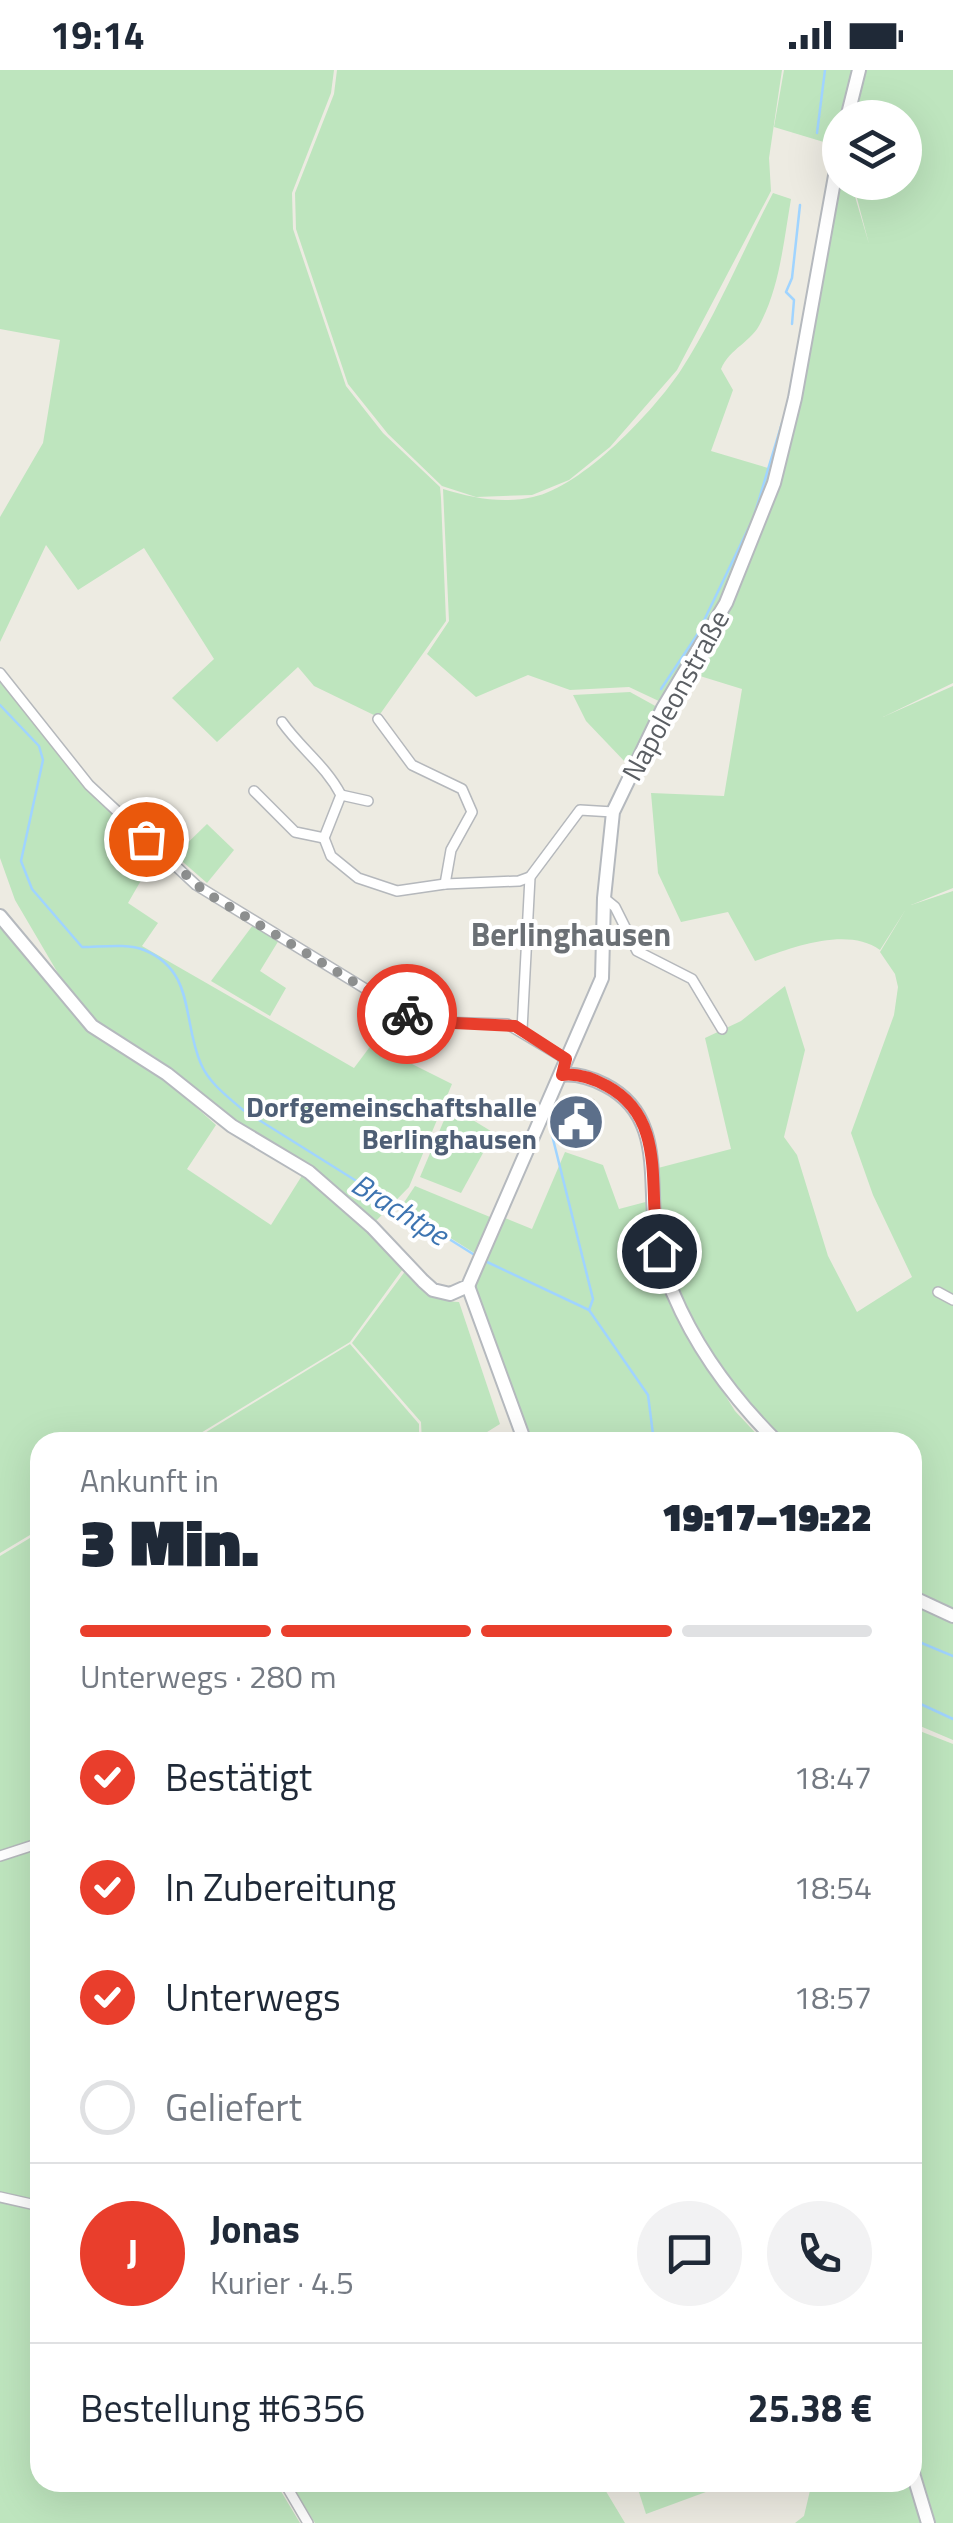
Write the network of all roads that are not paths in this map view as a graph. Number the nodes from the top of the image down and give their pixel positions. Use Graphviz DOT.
graph roads {
  1 [pos="859,70"];
  2 [pos="852,100"];
  3 [pos="831,200"];
  4 [pos="0,673"];
  5 [pos="378,718"];
  6 [pos="282,722"];
  7 [pos="254,790"];
  8 [pos="341,795"];
  9 [pos="368,801"];
  10 [pos="613,812"];
  11 [pos="324,838"];
  12 [pos="530,877"];
  13 [pos="445,884"];
  14 [pos="604,898"];
  15 [pos="0,916"];
  16 [pos="722,1029"];
  17 [pos="522,1030"];
  18 [pos="566,1059"];
  19 [pos="562,1075"];
  20 [pos="472,1280"];
  21 [pos="938,1292"];
  22 [pos="953,1300"];
  23 [pos="522,1432"];
  24 [pos="768,1432"];
  25 [pos="922,1601"];
  26 [pos="953,1616"];
  27 [pos="30,1846"];
  28 [pos="0,1856"];
  29 [pos="0,2196"];
  30 [pos="30,2204"];
  31 [pos="290,2492"];
  32 [pos="919,2492"];
  33 [pos="308,2523"];
  34 [pos="928,2523"];
  1 -- 2 [label="main road"];
  3 -- 10 [label="main road, Napoleonstraße"];
  4 -- 17 [label="street"];
  5 -- 13 [label="street"];
  6 -- 8 [label="street"];
  7 -- 11 [label="street"];
  8 -- 9 [label="street"];
  8 -- 11 [label="street"];
  10 -- 12 [label="street"];
  10 -- 14 [label="main road, Napoleonstraße"];
  11 -- 13 [label="street"];
  12 -- 13 [label="street"];
  12 -- 17 [label="street"];
  14 -- 16 [label="street"];
  14 -- 18 [label="main road, Napoleonstraße"];
  15 -- 20 [label="main road"];
  17 -- 18 [label="street"];
  18 -- 19 [label="main road, Napoleonstraße"];
  19 -- 20 [label="main road, Napoleonstraße"];
  19 -- 24 [label="main road"];
  20 -- 23 [label="main road"];
  21 -- 22 [label="street"];
  25 -- 26 [label="main road"];
  27 -- 28 [label="street"];
  29 -- 30 [label="street"];
  31 -- 33 [label="street"];
  32 -- 34 [label="main road"];
}
